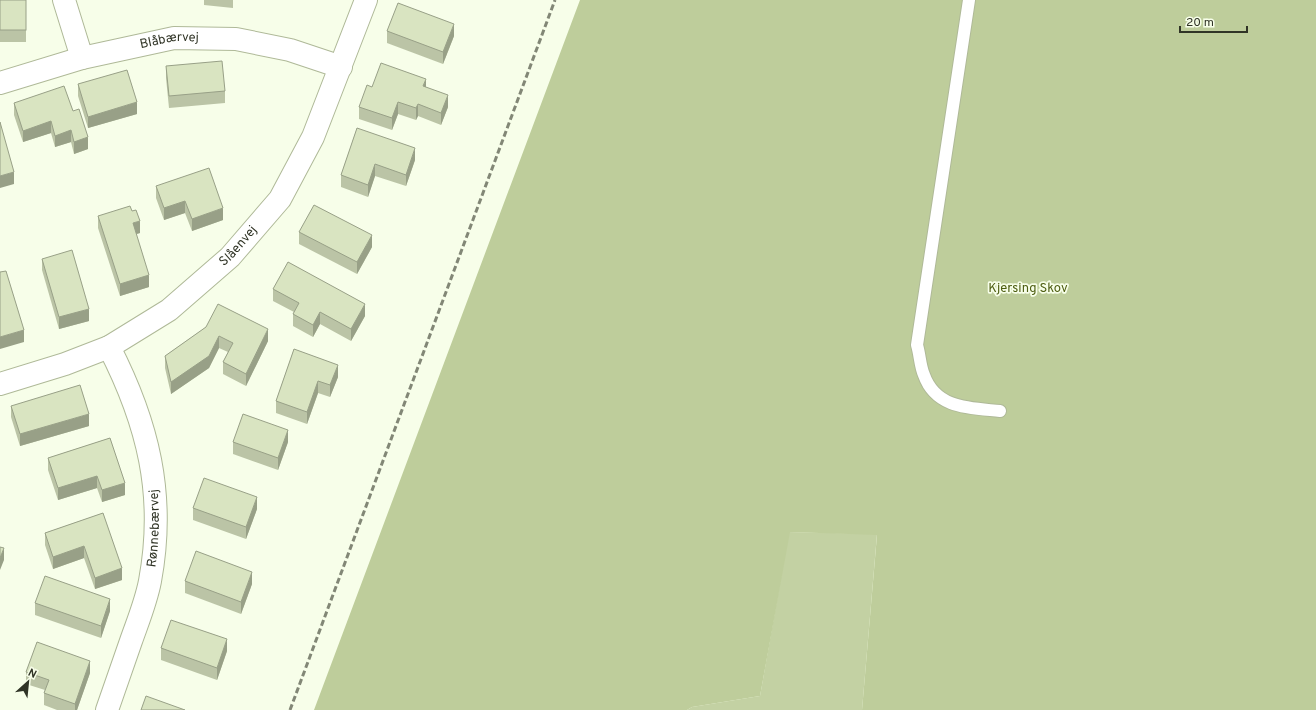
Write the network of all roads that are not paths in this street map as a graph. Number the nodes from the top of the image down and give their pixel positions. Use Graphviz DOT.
graph roads {
  1 [pos="64,0"];
  2 [pos="366,0"];
  3 [pos="969,0"];
  4 [pos="82,58"];
  5 [pos="341,67"];
  6 [pos="0,83"];
  7 [pos="109,347"];
  8 [pos="0,384"];
  9 [pos="1000,411"];
  10 [pos="107,710"];
  1 -- 4 [label="street"];
  2 -- 5 [label="street, Slåenvej"];
  3 -- 9 [label="lane"];
  4 -- 5 [label="street, Blåbærvej"];
  4 -- 6 [label="street, Blåbærvej"];
  5 -- 7 [label="street, Slåenvej"];
  7 -- 8 [label="street, Slåenvej"];
  7 -- 10 [label="street, Rønnebærvej"];
}
